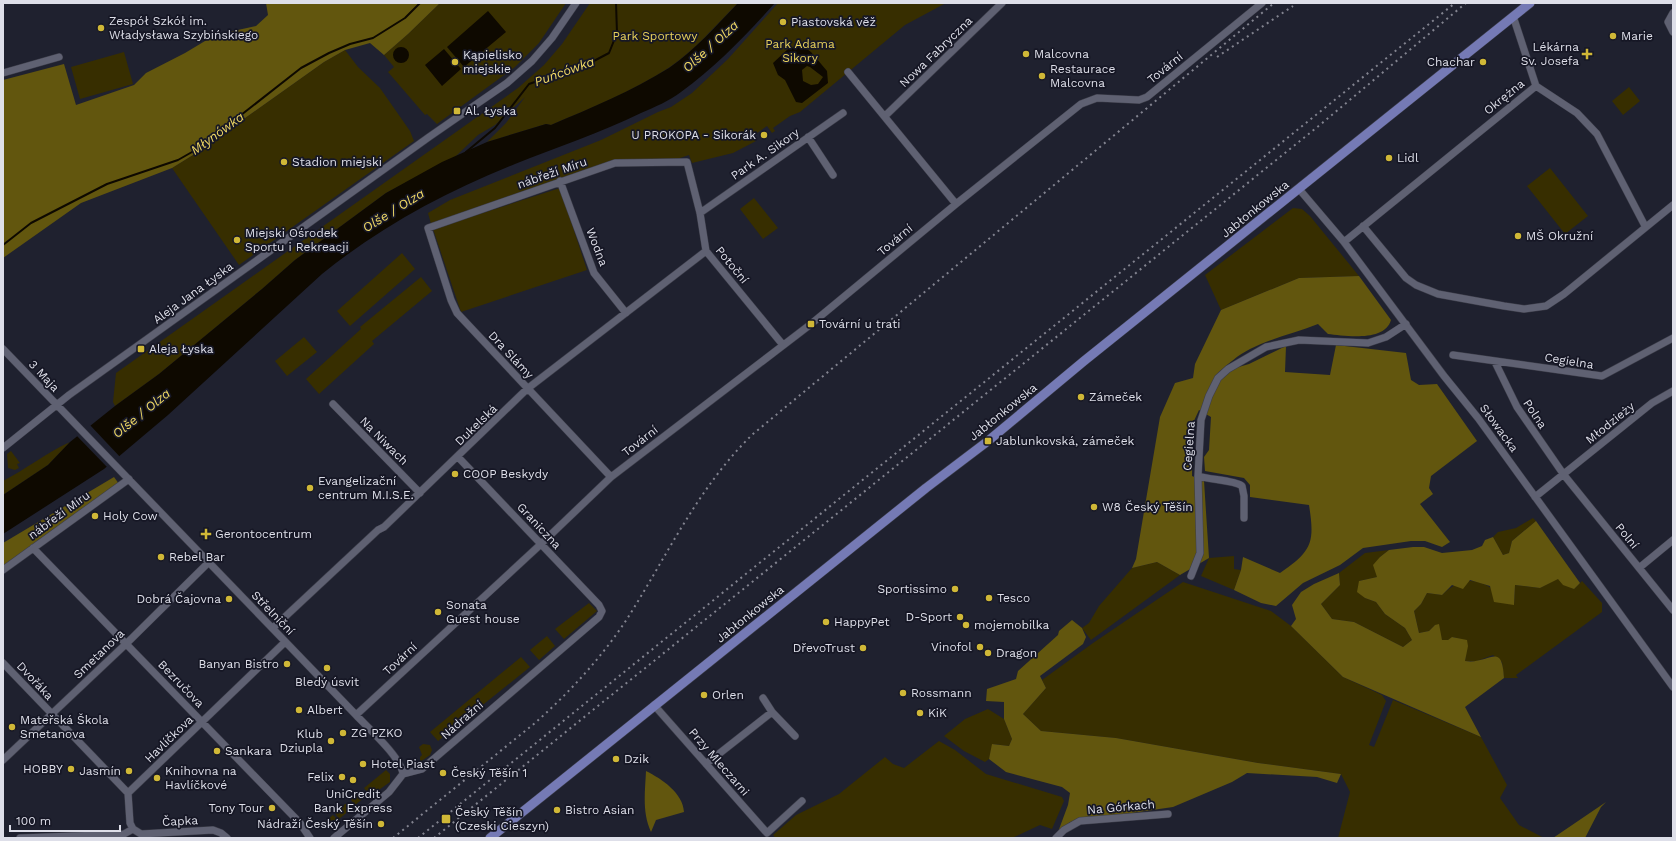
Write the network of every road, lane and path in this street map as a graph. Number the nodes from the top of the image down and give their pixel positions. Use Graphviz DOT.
graph roads {
  1 [pos="576,3"];
  2 [pos="1002,3"];
  3 [pos="1262,3"];
  4 [pos="1530,3"];
  5 [pos="1673,13"];
  6 [pos="1513,16"];
  7 [pos="1673,32"];
  8 [pos="59,57"];
  9 [pos="848,72"];
  10 [pos="3,73"];
  11 [pos="1536,86"];
  12 [pos="842,113"];
  13 [pos="885,116"];
  14 [pos="808,137"];
  15 [pos="687,162"];
  16 [pos="833,175"];
  17 [pos="560,181"];
  18 [pos="1299,189"];
  19 [pos="956,204"];
  20 [pos="1673,205"];
  21 [pos="700,213"];
  22 [pos="1363,226"];
  23 [pos="1645,226"];
  24 [pos="428,228"];
  25 [pos="1344,242"];
  26 [pos="706,251"];
  27 [pos="626,313"];
  28 [pos="1406,324"];
  29 [pos="1673,338"];
  30 [pos="783,345"];
  31 [pos="3,349"];
  32 [pos="1453,355"];
  33 [pos="1495,362"];
  34 [pos="527,389"];
  35 [pos="1673,391"];
  36 [pos="333,404"];
  37 [pos="56,405"];
  38 [pos="3,448"];
  39 [pos="458,457"];
  40 [pos="121,471"];
  41 [pos="1564,475"];
  42 [pos="1198,476"];
  43 [pos="611,477"];
  44 [pos="129,479"];
  45 [pos="420,493"];
  46 [pos="1535,497"];
  47 [pos="1244,518"];
  48 [pos="1673,540"];
  49 [pos="541,544"];
  50 [pos="34,548"];
  51 [pos="210,562"];
  52 [pos="1639,568"];
  53 [pos="3,570"];
  54 [pos="1191,576"];
  55 [pos="1673,610"];
  56 [pos="602,611"];
  57 [pos="273,628"];
  58 [pos="285,642"];
  59 [pos="127,643"];
  60 [pos="3,663"];
  61 [pos="1673,687"];
  62 [pos="763,698"];
  63 [pos="654,705"];
  64 [pos="772,712"];
  65 [pos="52,714"];
  66 [pos="356,715"];
  67 [pos="202,722"];
  68 [pos="795,736"];
  69 [pos="3,760"];
  70 [pos="706,764"];
  71 [pos="403,774"];
  72 [pos="128,793"];
  73 [pos="802,801"];
  74 [pos="1168,814"];
  75 [pos="133,829"];
  76 [pos="90,837"];
  77 [pos="20,838"];
  78 [pos="227,838"];
  79 [pos="310,838"];
  80 [pos="334,838"];
  81 [pos="490,838"];
  82 [pos="1056,838"];
  1 -- 37 [label="street, Aleja Jana Łyska"];
  2 -- 13 [label="street, Nowa Fabryczna"];
  3 -- 19 [label="street, Tovární"];
  4 -- 6 [label="main road, Jabłonkowska"];
  5 -- 7 [label="street"];
  6 -- 11 [label="street"];
  6 -- 18 [label="main road, Jabłonkowska"];
  8 -- 10 [label="street"];
  9 -- 13 [label="street"];
  11 -- 22 [label="street, Okrężna"];
  11 -- 23 [label="street, Okrężna"];
  12 -- 14 [label="street, Park A. Sikory"];
  13 -- 19 [label="street"];
  14 -- 16 [label="street"];
  14 -- 21 [label="street, Park A. Sikory"];
  15 -- 17 [label="street, nábřeží Míru"];
  15 -- 21 [label="street, Potoční"];
  17 -- 24 [label="street, nábřeží Míru"];
  17 -- 27 [label="street, Wodna"];
  18 -- 25 [label="street, Słowacka"];
  18 -- 63 [label="main road, Jabłonkowska"];
  19 -- 30 [label="street, Tovární"];
  20 -- 23 [label="street"];
  21 -- 26 [label="street, Potoční"];
  22 -- 23 [label="street"];
  22 -- 25 [label="street, Okrężna"];
  24 -- 34 [label="street, Dra Slámy"];
  25 -- 28 [label="street, Słowacka"];
  26 -- 27 [label="street, Dukelská"];
  26 -- 30 [label="street, Potoční"];
  27 -- 34 [label="street, Dukelská"];
  28 -- 42 [label="street, Cegielna"];
  28 -- 46 [label="street, Słowacka"];
  29 -- 33 [label="street, Cegielna"];
  30 -- 43 [label="street, Tovární"];
  31 -- 37 [label="street, 3 Maja"];
  32 -- 33 [label="street, Cegielna"];
  33 -- 41 [label="street, Polna"];
  34 -- 39 [label="street, Dukelská"];
  34 -- 43 [label="street, Dra Slámy"];
  35 -- 41 [label="street, Młodzieży"];
  36 -- 45 [label="street, Na Niwach"];
  37 -- 38 [label="street, Aleja Jana Łyska"];
  37 -- 40 [label="street, 3 Maja"];
  39 -- 45 [label="street, Dukelská"];
  39 -- 49 [label="street, Graniczna"];
  40 -- 44 [label="street, Střelniční"];
  41 -- 46 [label="street, Młodzieży"];
  41 -- 52 [label="street, Polní"];
  42 -- 47 [label="street"];
  42 -- 54 [label="street, Cegielna"];
  43 -- 49 [label="street, Tovární"];
  44 -- 50 [label="street, nábřeží Míru"];
  44 -- 51 [label="street, Střelniční"];
  45 -- 57 [label="street, Dukelská"];
  46 -- 61 [label="street, Słowacka"];
  48 -- 52 [label="street"];
  49 -- 56 [label="street, Graniczna"];
  49 -- 66 [label="street, Tovární"];
  50 -- 53 [label="street, nábřeží Míru"];
  50 -- 59 [label="street, Bezručova"];
  51 -- 57 [label="street, Střelniční"];
  51 -- 59 [label="street, Smetanova"];
  52 -- 55 [label="street, Polní"];
  56 -- 71 [label="street, Nádražní"];
  57 -- 58 [label="street, Střelniční"];
  58 -- 66 [label="street, Střelniční"];
  58 -- 67 [label="street, Havlíčkova"];
  59 -- 65 [label="street, Smetanova"];
  59 -- 67 [label="street, Bezručova"];
  60 -- 65 [label="street, Dvořáka"];
  62 -- 64 [label="street"];
  63 -- 70 [label="street, Przy Mleczarni"];
  63 -- 81 [label="main road, Jabłonkowska"];
  64 -- 68 [label="street"];
  64 -- 70 [label="street"];
  65 -- 69 [label="street, Smetanova"];
  65 -- 72 [label="street, Dvořáka"];
  66 -- 71 [label="street, Střelniční"];
  67 -- 72 [label="street, Havlíčkova"];
  67 -- 79 [label="street, Bezručova"];
  70 -- 73 [label="street, Przy Mleczarni"];
  71 -- 80 [label="street"];
  72 -- 75 [label="street"];
  74 -- 82 [label="street, Na Górkach"];
  75 -- 76 [label="street"];
  75 -- 78 [label="street, Čapka"];
  76 -- 77 [label="street"];
}
